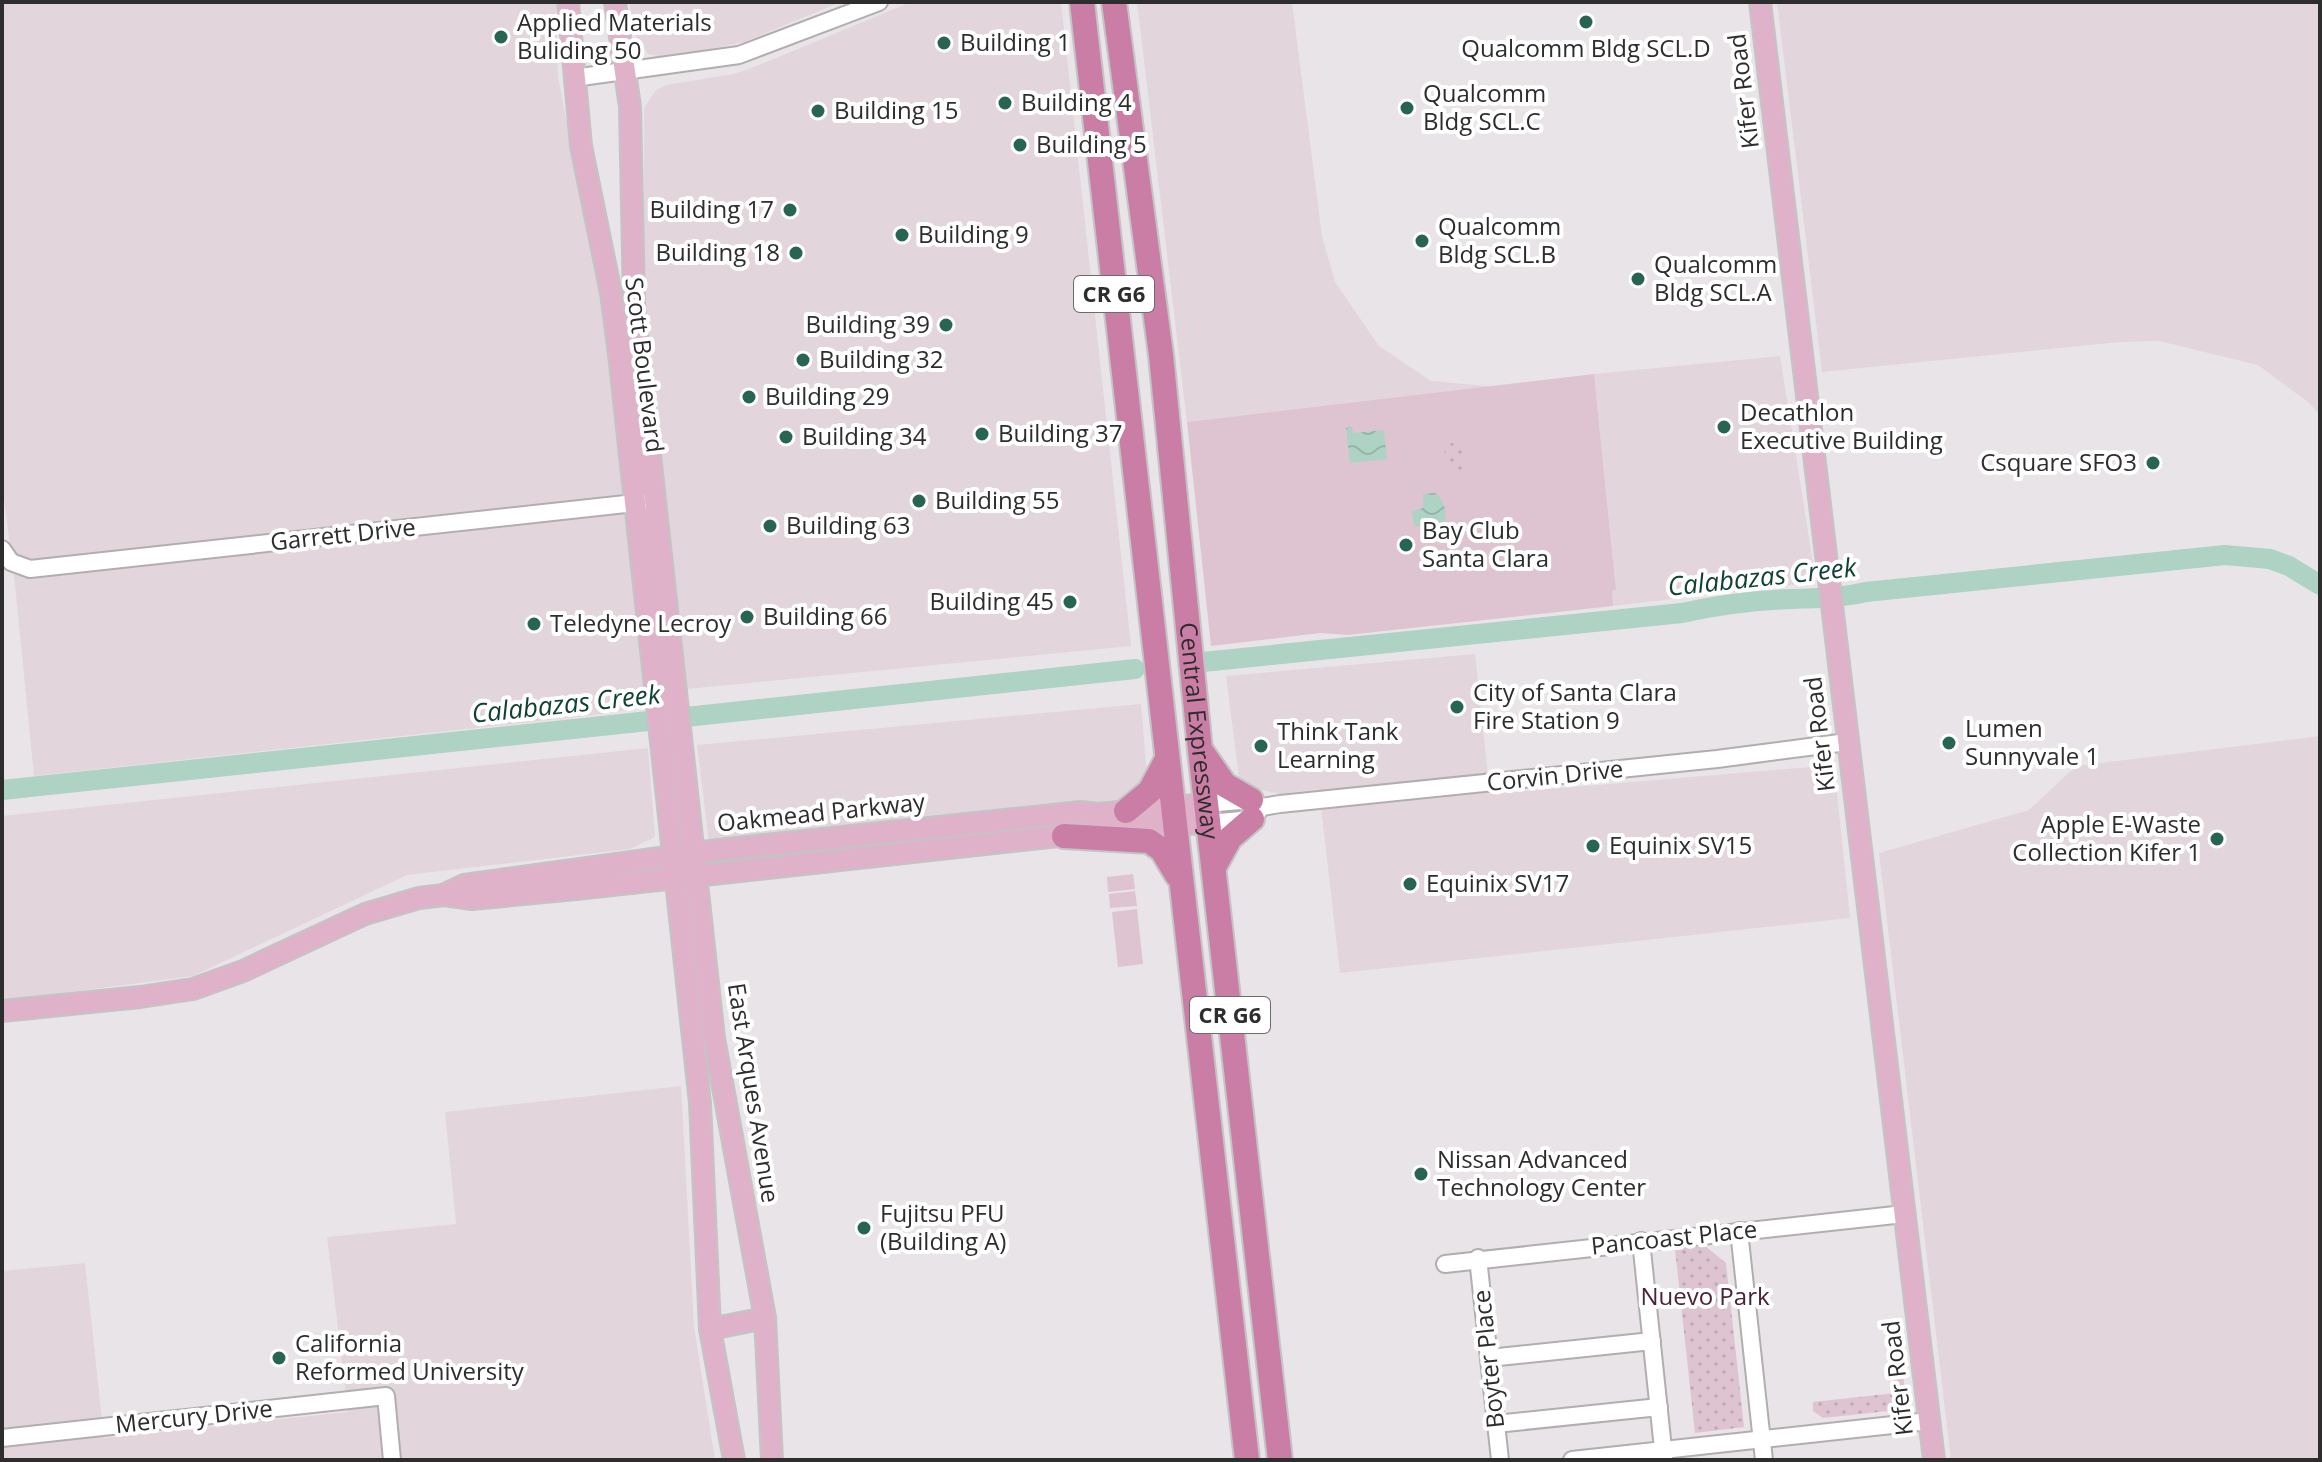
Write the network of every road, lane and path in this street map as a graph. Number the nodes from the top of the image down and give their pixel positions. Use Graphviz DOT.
graph roads {
  1 [pos="568,2"];
  2 [pos="615,2"];
  3 [pos="879,2"];
  4 [pos="1114,2"];
  5 [pos="1127,2"];
  6 [pos="1760,2"];
  7 [pos="1081,3"];
  8 [pos="627,72"];
  9 [pos="574,78"];
  10 [pos="1133,147"];
  11 [pos="655,501"];
  12 [pos="634,503"];
  13 [pos="2,549"];
  14 [pos="668,708"];
  15 [pos="671,735"];
  16 [pos="1847,742"];
  17 [pos="1200,750"];
  18 [pos="1167,759"];
  19 [pos="1255,808"];
  20 [pos="1126,811"];
  21 [pos="1207,814"];
  22 [pos="1174,816"];
  23 [pos="1064,836"];
  24 [pos="694,853"];
  25 [pos="674,867"];
  26 [pos="1214,867"];
  27 [pos="697,874"];
  28 [pos="1181,881"];
  29 [pos="2,1011"];
  30 [pos="1904,1214"];
  31 [pos="1739,1231"];
  32 [pos="1641,1241"];
  33 [pos="1478,1258"];
  34 [pos="1445,1264"];
  35 [pos="765,1318"];
  36 [pos="710,1329"];
  37 [pos="1652,1341"];
  38 [pos="1489,1358"];
  39 [pos="1659,1407"];
  40 [pos="1929,1421"];
  41 [pos="1242,1422"];
  42 [pos="1496,1424"];
  43 [pos="2,1438"];
  44 [pos="1762,1439"];
  45 [pos="1664,1455"];
  46 [pos="1595,1459"];
  47 [pos="392,1460"];
  48 [pos="734,1460"];
  49 [pos="772,1460"];
  50 [pos="1238,1460"];
  51 [pos="1247,1460"];
  52 [pos="1280,1460"];
  53 [pos="1500,1460"];
  54 [pos="1572,1460"];
  55 [pos="1764,1460"];
  56 [pos="1934,1460"];
  1 -- 9 [label="main road, Scott Boulevard"];
  2 -- 8 [label="main road, Scott Boulevard"];
  3 -- 8 [label="street"];
  4 -- 10 [label="highway, Central Expressway / CR G6"];
  5 -- 10 [label="highway"];
  6 -- 16 [label="main road, Kifer Road"];
  7 -- 18 [label="highway, Central Expressway / CR G6"];
  8 -- 9 [label="street"];
  8 -- 11 [label="main road, Scott Boulevard"];
  9 -- 12 [label="main road, Scott Boulevard"];
  10 -- 17 [label="highway, Central Expressway / CR G6"];
  11 -- 12 [label="street, Garrett Drive"];
  11 -- 14 [label="main road, Scott Boulevard"];
  12 -- 13 [label="street, Garrett Drive"];
  12 -- 14 [label="main road, Scott Boulevard"];
  14 -- 15 [label="main road, Scott Boulevard"];
  15 -- 24 [label="main road, East Arques Avenue"];
  15 -- 25 [label="main road, East Arques Avenue"];
  16 -- 19 [label="street, Corvin Drive"];
  16 -- 30 [label="main road, Kifer Road"];
  17 -- 19 [label="highway"];
  17 -- 21 [label="highway, Central Expressway / CR G6"];
  18 -- 20 [label="highway"];
  18 -- 22 [label="highway, Central Expressway / CR G6"];
  19 -- 21 [label="street, Corvin Drive"];
  19 -- 26 [label="highway"];
  20 -- 22 [label="main road, Oakmead Parkway"];
  20 -- 24 [label="main road, Oakmead Parkway"];
  21 -- 22 [label="main road, Oakmead Parkway"];
  21 -- 26 [label="highway, Central Expressway / CR G6"];
  22 -- 23 [label="main road, Oakmead Parkway"];
  22 -- 28 [label="highway, Central Expressway / CR G6"];
  23 -- 27 [label="main road, Oakmead Parkway"];
  23 -- 28 [label="highway"];
  24 -- 25 [label="main road, Oakmead Parkway"];
  24 -- 27 [label="main road, East Arques Avenue"];
  25 -- 27 [label="main road, Oakmead Parkway"];
  25 -- 29 [label="main road, Oakmead Parkway"];
  25 -- 36 [label="main road, East Arques Avenue"];
  26 -- 52 [label="highway, Central Expressway / CR G6"];
  27 -- 35 [label="main road, East Arques Avenue"];
  28 -- 41 [label="highway, Central Expressway / CR G6"];
  30 -- 31 [label="street, Pancoast Place"];
  30 -- 40 [label="main road, Kifer Road"];
  31 -- 32 [label="street, Pancoast Place"];
  31 -- 44 [label="street"];
  32 -- 33 [label="street, Pancoast Place"];
  32 -- 37 [label="street"];
  33 -- 34 [label="street, Pancoast Place"];
  33 -- 38 [label="street, Boyter Place"];
  35 -- 36 [label="main road"];
  35 -- 49 [label="main road, East Arques Avenue"];
  36 -- 48 [label="main road, East Arques Avenue"];
  37 -- 38 [label="street"];
  37 -- 39 [label="street"];
  38 -- 42 [label="street, Boyter Place"];
  39 -- 42 [label="street"];
  39 -- 45 [label="street"];
  40 -- 44 [label="street"];
  40 -- 56 [label="main road, Kifer Road"];
  41 -- 50 [label="highway"];
  41 -- 51 [label="highway, Central Expressway / CR G6"];
  42 -- 53 [label="street, Boyter Place"];
  43 -- 47 [label="street, Mercury Drive"];
  44 -- 45 [label="street"];
  44 -- 55 [label="street"];
  45 -- 46 [label="street"];
  46 -- 54 [label="street"];
}
